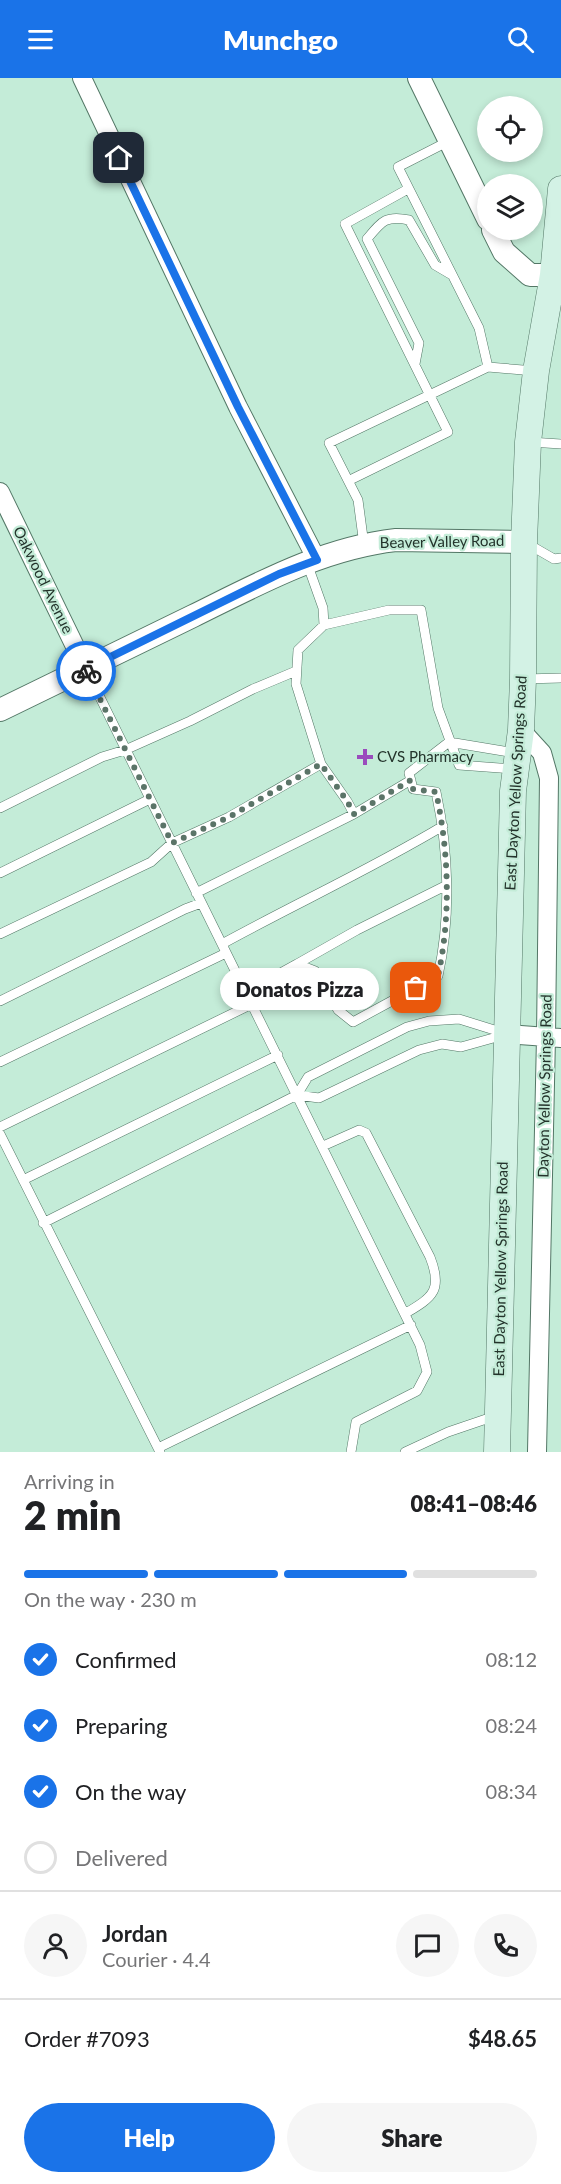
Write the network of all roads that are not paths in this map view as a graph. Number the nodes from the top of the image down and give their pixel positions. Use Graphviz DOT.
graph roads {
  1 [pos="82,78"];
  2 [pos="419,78"];
  3 [pos="450,141"];
  4 [pos="408,189"];
  5 [pos="561,189"];
  6 [pos="477,196"];
  7 [pos="498,240"];
  8 [pos="557,273"];
  9 [pos="452,275"];
  10 [pos="415,364"];
  11 [pos="488,367"];
  12 [pos="536,371"];
  13 [pos="430,393"];
  14 [pos="528,442"];
  15 [pos="561,444"];
  16 [pos="350,480"];
  17 [pos="0,492"];
  18 [pos="524,542"];
  19 [pos="364,545"];
  20 [pos="561,558"];
  21 [pos="312,562"];
  22 [pos="324,625"];
  23 [pos="86,669"];
  24 [pos="296,671"];
  25 [pos="561,678"];
  26 [pos="523,680"];
  27 [pos="0,710"];
  28 [pos="449,742"];
  29 [pos="125,750"];
  30 [pos="518,751"];
  31 [pos="321,764"];
  32 [pos="410,776"];
  33 [pos="150,799"];
  34 [pos="0,808"];
  35 [pos="354,814"];
  36 [pos="443,826"];
  37 [pos="172,843"];
  38 [pos="0,873"];
  39 [pos="446,886"];
  40 [pos="196,893"];
  41 [pos="201,903"];
  42 [pos="0,934"];
  43 [pos="224,948"];
  44 [pos="297,964"];
  45 [pos="416,988"];
  46 [pos="246,992"];
  47 [pos="399,997"];
  48 [pos="0,1001"];
  49 [pos="252,1004"];
  50 [pos="506,1034"];
  51 [pos="554,1037"];
  52 [pos="278,1055"];
  53 [pos="0,1062"];
  54 [pos="297,1095"];
  55 [pos="0,1127"];
  56 [pos="0,1134"];
  57 [pos="323,1146"];
  58 [pos="23,1180"];
  59 [pos="43,1223"];
  60 [pos="406,1313"];
  61 [pos="411,1325"];
  62 [pos="498,1415"];
  63 [pos="159,1450"];
  64 [pos="351,1452"];
  65 [pos="405,1452"];
  66 [pos="497,1452"];
  67 [pos="537,1452"];
  1 -- 21 [label="street"];
  2 -- 3 [label="street"];
  3 -- 4 [label="lane"];
  3 -- 6 [label="street"];
  4 -- 9 [label="lane"];
  4 -- 10 [label="lane"];
  5 -- 8 [label="main road, East Dayton Yellow Springs Road"];
  7 -- 8 [label="street"];
  8 -- 12 [label="main road, East Dayton Yellow Springs Road"];
  9 -- 10 [label="lane"];
  9 -- 11 [label="lane"];
  10 -- 13 [label="lane"];
  11 -- 12 [label="lane"];
  11 -- 13 [label="lane"];
  12 -- 14 [label="main road, East Dayton Yellow Springs Road"];
  13 -- 16 [label="lane"];
  13 -- 16 [label="lane"];
  14 -- 15 [label="lane"];
  14 -- 18 [label="main road, East Dayton Yellow Springs Road"];
  16 -- 19 [label="lane"];
  17 -- 23 [label="street, Oakwood Avenue"];
  18 -- 19 [label="street, Beaver Valley Road"];
  18 -- 20 [label="lane"];
  18 -- 26 [label="main road, East Dayton Yellow Springs Road"];
  19 -- 21 [label="street, Beaver Valley Road"];
  21 -- 22 [label="lane"];
  21 -- 23 [label="street, Beaver Valley Road"];
  22 -- 24 [label="lane"];
  22 -- 28 [label="lane"];
  23 -- 27 [label="street, Beaver Valley Road"];
  23 -- 29 [label="lane"];
  24 -- 29 [label="lane"];
  24 -- 31 [label="lane"];
  25 -- 26 [label="lane"];
  26 -- 30 [label="main road, East Dayton Yellow Springs Road"];
  28 -- 30 [label="lane"];
  28 -- 30 [label="lane"];
  28 -- 32 [label="lane"];
  29 -- 33 [label="lane"];
  29 -- 34 [label="lane"];
  30 -- 50 [label="main road, East Dayton Yellow Springs Road"];
  30 -- 51 [label="street, Dayton Yellow Springs Road"];
  31 -- 35 [label="lane"];
  31 -- 37 [label="lane"];
  32 -- 35 [label="lane"];
  32 -- 36 [label="lane"];
  33 -- 37 [label="lane"];
  33 -- 38 [label="lane"];
  35 -- 40 [label="lane"];
  36 -- 39 [label="lane"];
  36 -- 43 [label="lane"];
  37 -- 40 [label="lane"];
  37 -- 42 [label="lane"];
  39 -- 44 [label="lane"];
  39 -- 45 [label="lane"];
  40 -- 41 [label="lane"];
  41 -- 43 [label="lane"];
  41 -- 48 [label="lane"];
  43 -- 46 [label="lane"];
  43 -- 53 [label="lane"];
  44 -- 46 [label="lane"];
  44 -- 47 [label="lane"];
  46 -- 49 [label="lane"];
  49 -- 52 [label="lane"];
  49 -- 55 [label="lane"];
  50 -- 51 [label="street"];
  50 -- 54 [label="lane"];
  50 -- 54 [label="lane"];
  50 -- 62 [label="main road, East Dayton Yellow Springs Road"];
  51 -- 67 [label="street, Dayton Yellow Springs Road"];
  52 -- 54 [label="lane"];
  52 -- 58 [label="lane"];
  54 -- 57 [label="lane"];
  54 -- 59 [label="lane"];
  56 -- 58 [label="lane"];
  57 -- 60 [label="lane"];
  57 -- 60 [label="lane"];
  58 -- 59 [label="lane"];
  59 -- 63 [label="lane"];
  60 -- 61 [label="lane"];
  61 -- 63 [label="lane"];
  61 -- 64 [label="lane"];
  62 -- 65 [label="lane"];
  62 -- 66 [label="main road, East Dayton Yellow Springs Road"];
}
